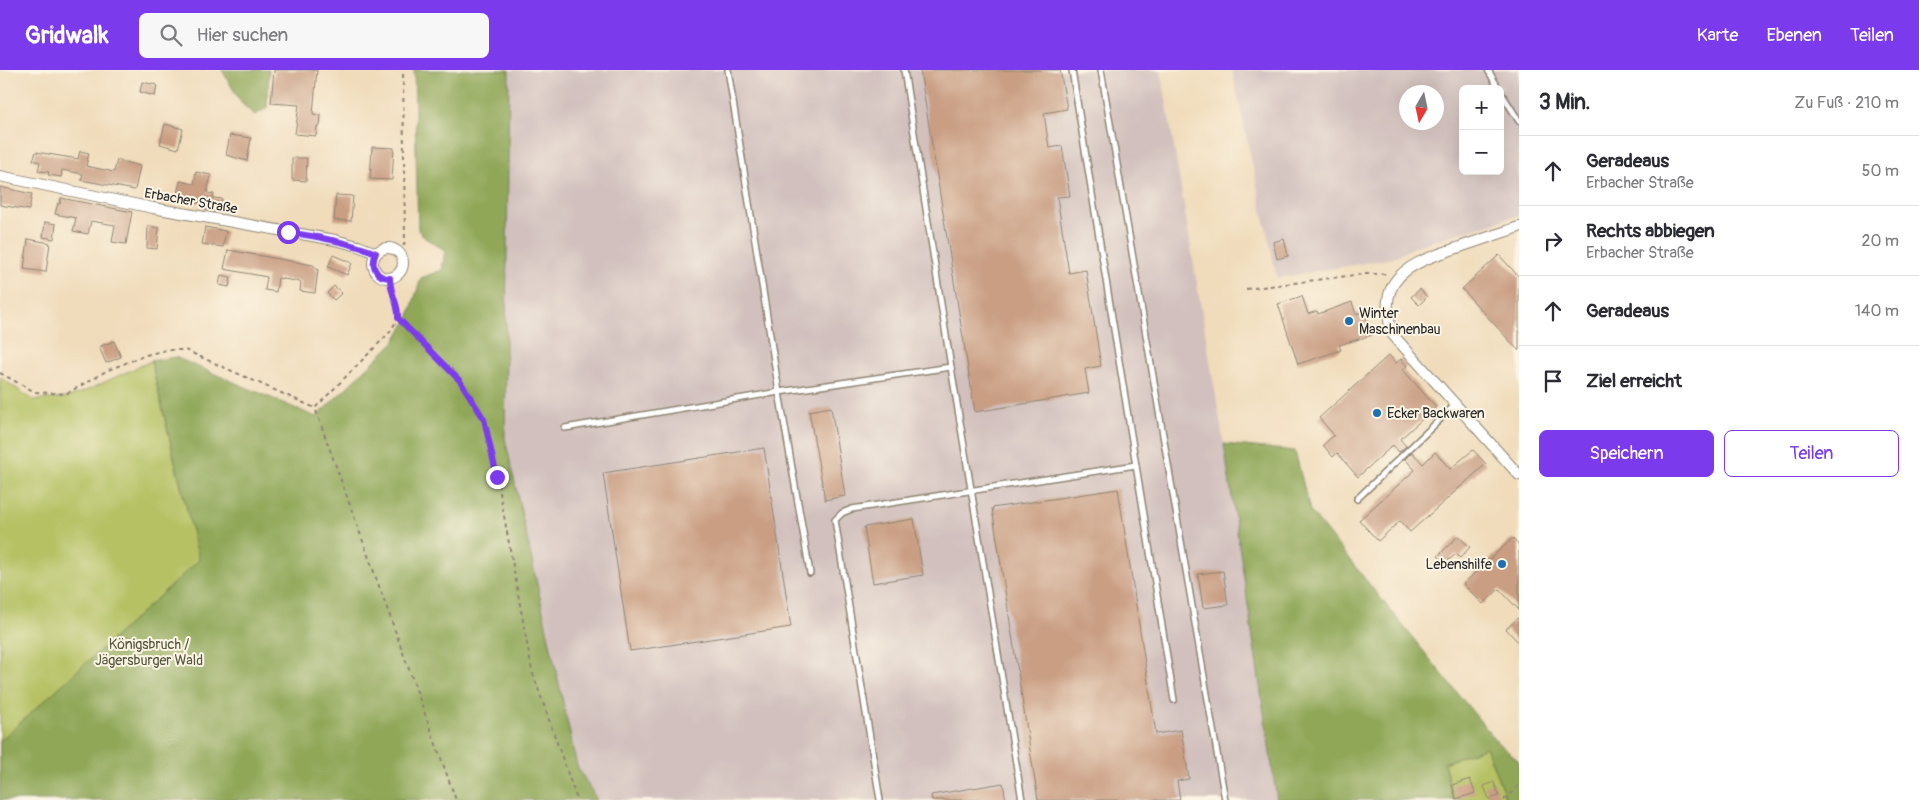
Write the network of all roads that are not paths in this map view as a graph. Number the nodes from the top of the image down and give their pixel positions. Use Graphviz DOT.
graph roads {
  1 [pos="728,70"];
  2 [pos="904,70"];
  3 [pos="1072,70"];
  4 [pos="1102,70"];
  5 [pos="1488,70"];
  6 [pos="1497,85"];
  7 [pos="1504,97"];
  8 [pos="1519,121"];
  9 [pos="0,176"];
  10 [pos="1519,227"];
  11 [pos="376,253"];
  12 [pos="950,367"];
  13 [pos="779,392"];
  14 [pos="1455,405"];
  15 [pos="565,428"];
  16 [pos="1136,465"];
  17 [pos="1519,476"];
  18 [pos="972,491"];
  19 [pos="1357,499"];
  20 [pos="810,573"];
  21 [pos="1174,700"];
  22 [pos="880,800"];
  23 [pos="1022,800"];
  24 [pos="1225,800"];
  1 -- 13 [label="lane"];
  2 -- 12 [label="lane"];
  3 -- 16 [label="lane"];
  4 -- 24 [label="lane"];
  5 -- 6 [label="lane"];
  7 -- 8 [label="lane"];
  9 -- 11 [label="street, Erbacher Straße"];
  10 -- 14 [label="street"];
  11 -- 11 [label="street, Erbacher Straße"];
  12 -- 13 [label="lane"];
  12 -- 18 [label="lane"];
  13 -- 15 [label="lane"];
  13 -- 20 [label="lane"];
  14 -- 17 [label="street"];
  14 -- 19 [label="lane"];
  16 -- 18 [label="lane"];
  16 -- 21 [label="lane"];
  18 -- 22 [label="lane"];
  18 -- 23 [label="lane"];
}
